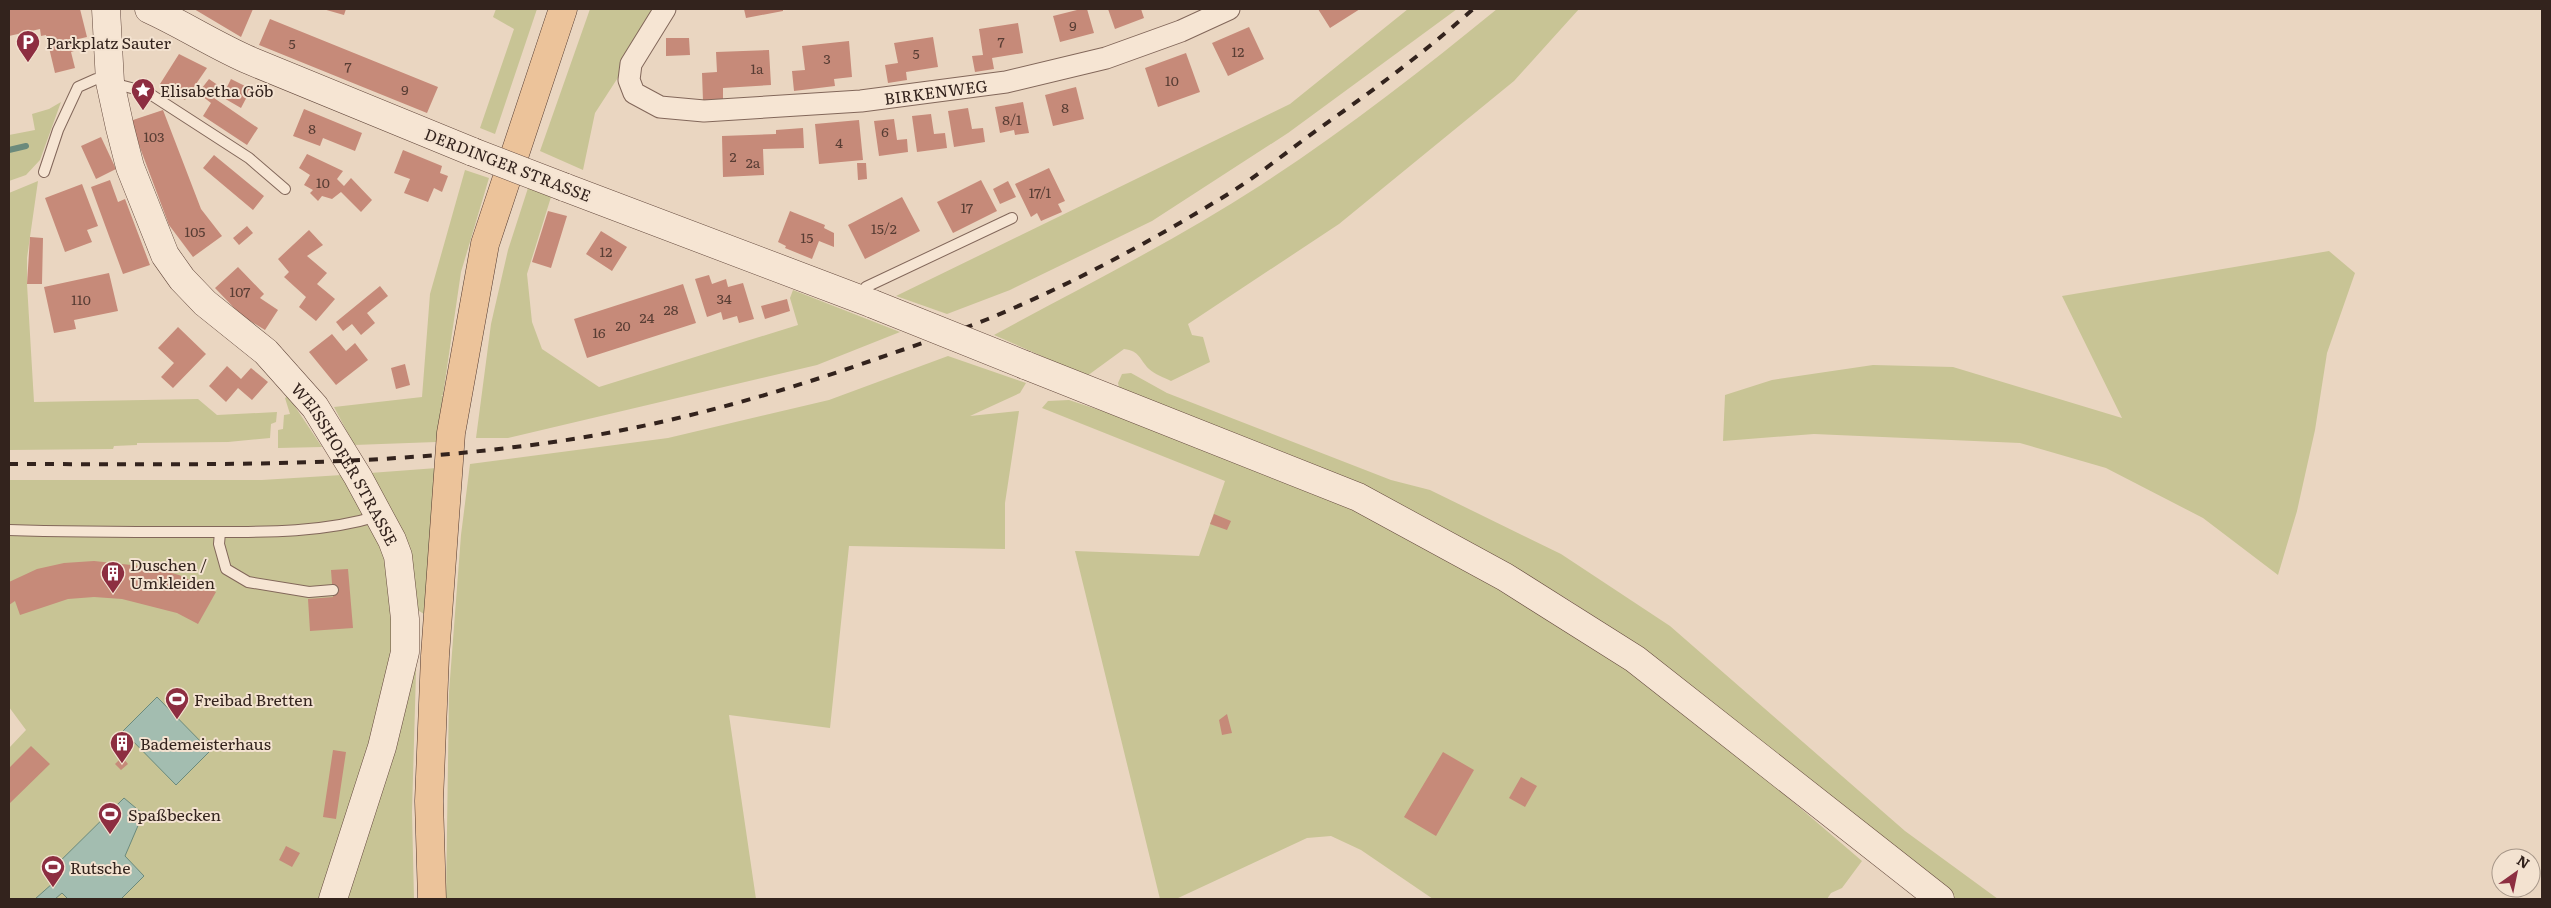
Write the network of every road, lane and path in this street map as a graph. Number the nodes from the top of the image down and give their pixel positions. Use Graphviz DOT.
graph roads {
  1 [pos="106,9"];
  2 [pos="149,9"];
  3 [pos="564,9"];
  4 [pos="665,9"];
  5 [pos="1229,9"];
  6 [pos="110,82"];
  7 [pos="44,172"];
  8 [pos="285,189"];
  9 [pos="1012,218"];
  10 [pos="866,301"];
  11 [pos="380,516"];
  12 [pos="9,530"];
  13 [pos="220,532"];
  14 [pos="333,590"];
  15 [pos="333,899"];
  16 [pos="432,899"];
  17 [pos="1940,899"];
  1 -- 6 [label="main road, WEISSHOFER STRASSE"];
  2 -- 10 [label="main road, DERDINGER STRASSE, bridge"];
  3 -- 16 [label="main road"];
  4 -- 5 [label="street, BIRKENWEG"];
  6 -- 7 [label="lane"];
  6 -- 8 [label="lane"];
  6 -- 11 [label="main road, WEISSHOFER STRASSE"];
  9 -- 10 [label="lane"];
  10 -- 17 [label="main road, DERDINGER STRASSE, bridge"];
  11 -- 13 [label="lane"];
  11 -- 15 [label="main road, WEISSHOFER STRASSE"];
  12 -- 13 [label="lane"];
  13 -- 14 [label="lane"];
}
